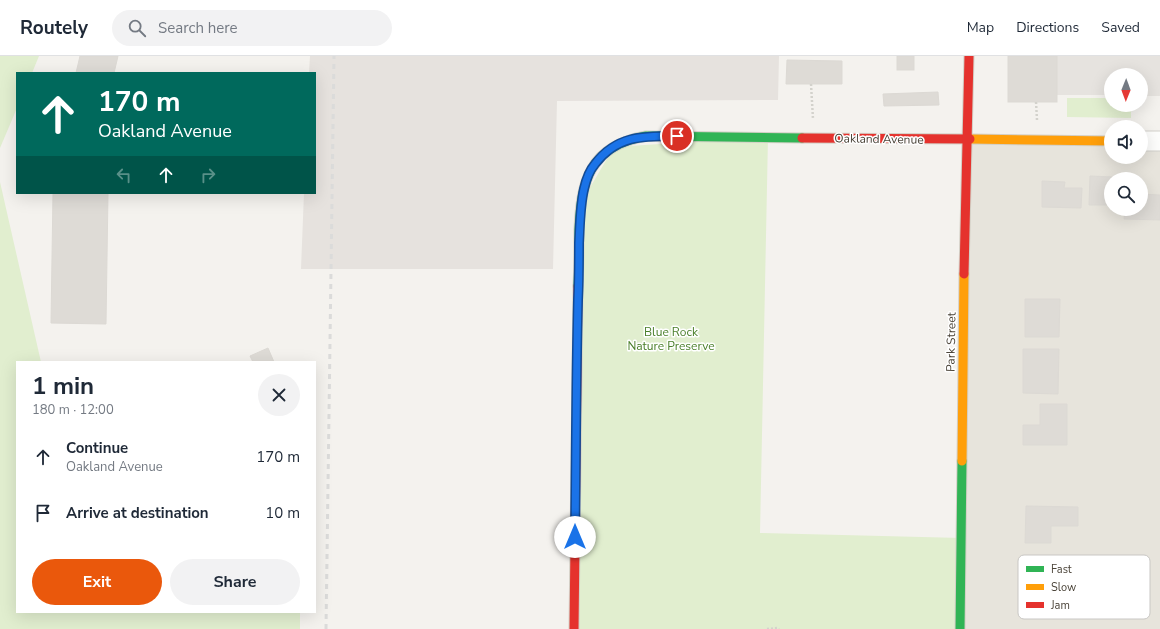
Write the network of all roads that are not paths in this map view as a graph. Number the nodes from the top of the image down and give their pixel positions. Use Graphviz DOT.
graph roads {
  1 [pos="969,56"];
  2 [pos="968,140"];
  3 [pos="1104,140"];
  4 [pos="1148,141"];
  5 [pos="1160,141"];
  6 [pos="574,629"];
  7 [pos="960,629"];
  1 -- 2 [label="street, Park Street"];
  2 -- 3 [label="street, Oakland Avenue"];
  2 -- 6 [label="street, Oakland Avenue"];
  2 -- 7 [label="street, Park Street"];
  4 -- 5 [label="street"];
}
